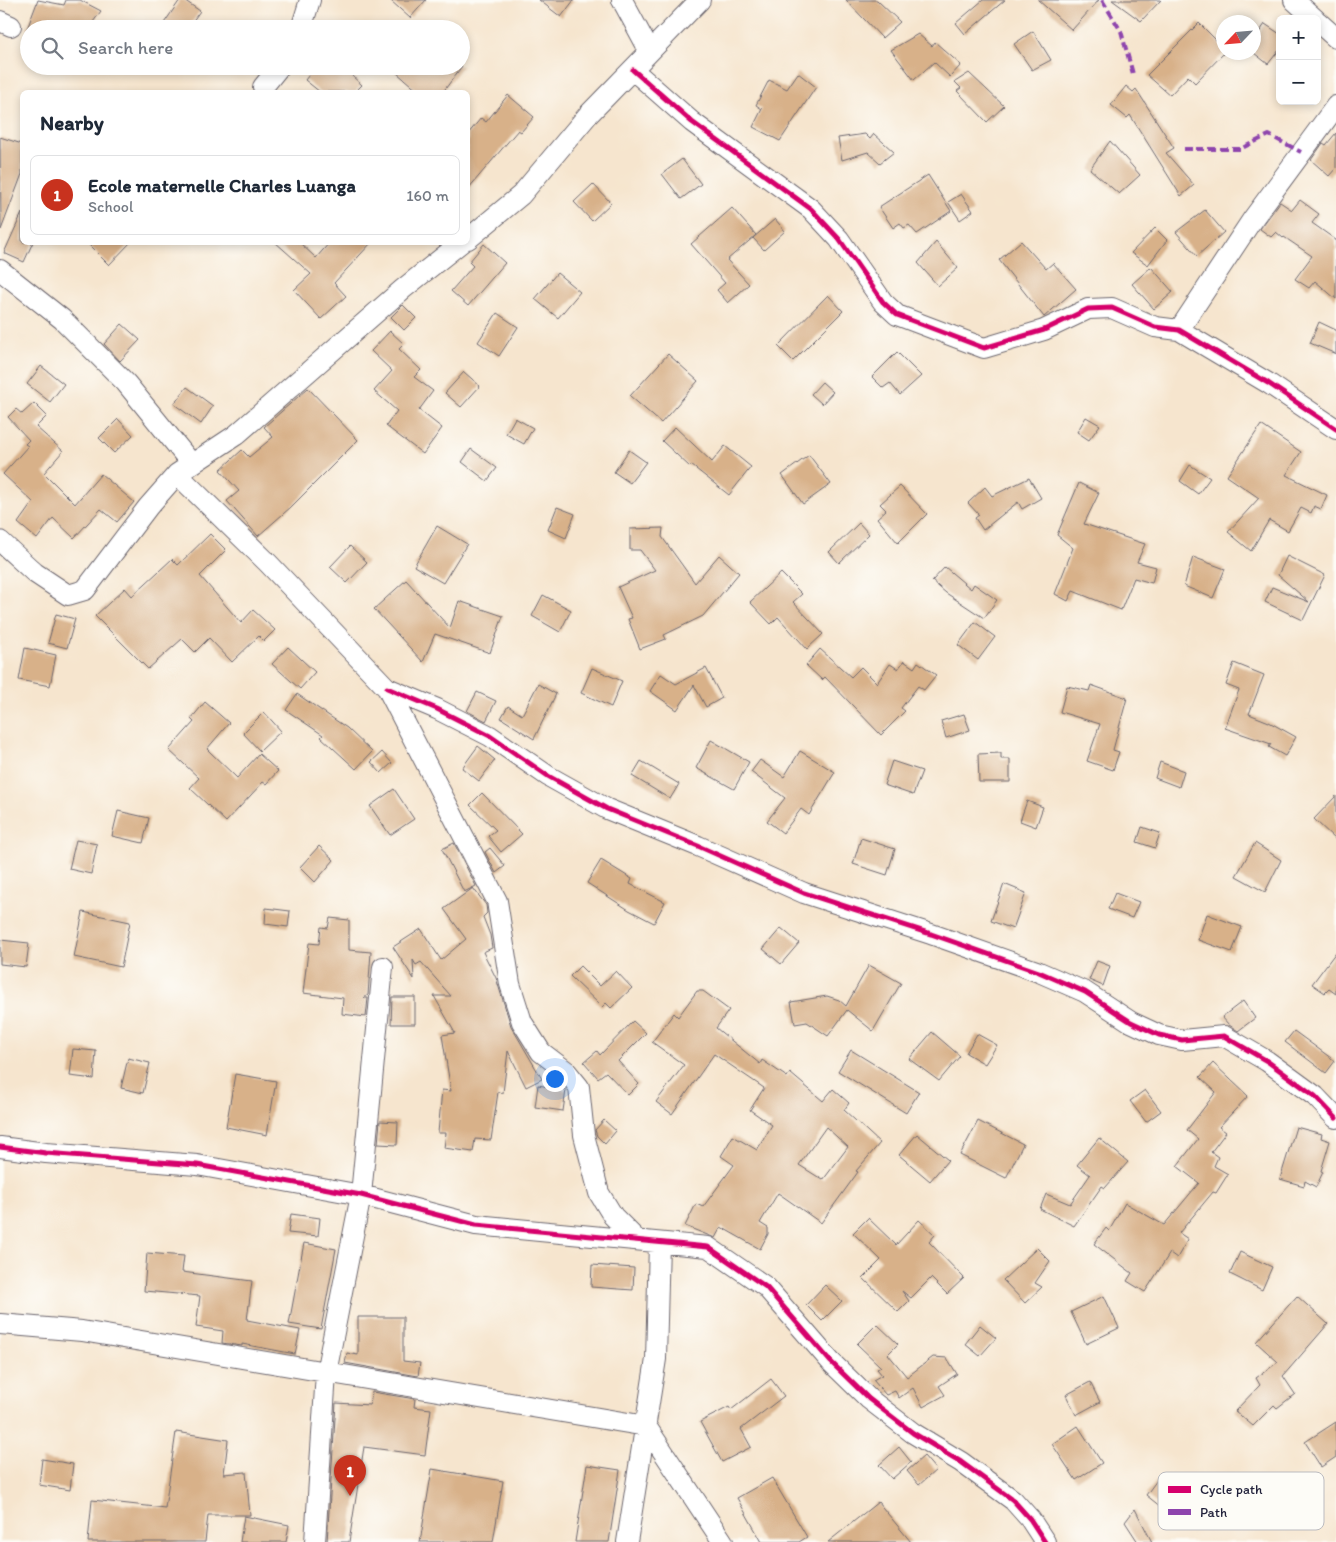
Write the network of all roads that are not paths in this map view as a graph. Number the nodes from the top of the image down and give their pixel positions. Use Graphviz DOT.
graph roads {
  1 [pos="310,0"];
  2 [pos="622,0"];
  3 [pos="700,0"];
  4 [pos="1294,0"];
  5 [pos="1310,15"];
  6 [pos="304,20"];
  7 [pos="1321,24"];
  8 [pos="1336,38"];
  9 [pos="649,50"];
  10 [pos="633,70"];
  11 [pos="273,75"];
  12 [pos="263,87"];
  13 [pos="1336,106"];
  14 [pos="470,236"];
  15 [pos="458,245"];
  16 [pos="0,270"];
  17 [pos="1179,330"];
  18 [pos="1334,423"];
  19 [pos="184,468"];
  20 [pos="0,541"];
  21 [pos="387,688"];
  22 [pos="382,967"];
  23 [pos="1336,1118"];
  24 [pos="0,1147"];
  25 [pos="361,1195"];
  26 [pos="636,1239"];
  27 [pos="659,1243"];
  28 [pos="0,1324"];
  29 [pos="326,1372"];
  30 [pos="646,1426"];
  31 [pos="315,1542"];
  32 [pos="628,1542"];
  33 [pos="723,1542"];
  34 [pos="1045,1542"];
  1 -- 6 [label="street"];
  2 -- 9 [label="street"];
  3 -- 9 [label="street"];
  4 -- 5 [label="street"];
  7 -- 8 [label="street"];
  9 -- 10 [label="street"];
  10 -- 14 [label="street"];
  10 -- 17 [label="street"];
  11 -- 12 [label="street"];
  13 -- 17 [label="street"];
  15 -- 19 [label="street"];
  16 -- 19 [label="street"];
  17 -- 18 [label="street"];
  19 -- 20 [label="street"];
  19 -- 21 [label="street"];
  21 -- 23 [label="street"];
  21 -- 26 [label="street"];
  22 -- 25 [label="street"];
  24 -- 25 [label="street"];
  25 -- 26 [label="street"];
  25 -- 29 [label="street"];
  26 -- 27 [label="street"];
  27 -- 30 [label="street"];
  27 -- 34 [label="street"];
  28 -- 29 [label="street"];
  29 -- 30 [label="street"];
  29 -- 31 [label="street"];
  30 -- 32 [label="street"];
  30 -- 33 [label="street"];
}
